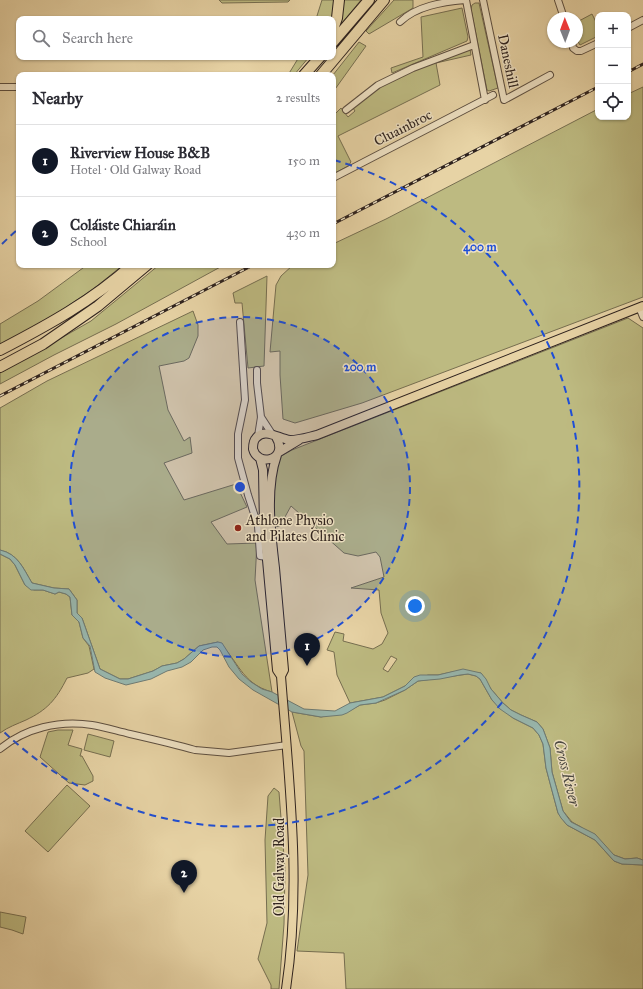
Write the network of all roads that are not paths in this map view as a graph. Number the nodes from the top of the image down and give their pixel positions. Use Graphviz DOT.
graph roads {
  1 [pos="339,0"];
  2 [pos="369,0"];
  3 [pos="384,0"];
  4 [pos="465,0"];
  5 [pos="483,0"];
  6 [pos="559,0"];
  7 [pos="562,12"];
  8 [pos="643,20"];
  9 [pos="336,21"];
  10 [pos="400,22"];
  11 [pos="631,26"];
  12 [pos="336,38"];
  13 [pos="595,44"];
  14 [pos="474,45"];
  15 [pos="573,48"];
  16 [pos="336,57"];
  17 [pos="315,60"];
  18 [pos="317,60"];
  19 [pos="334,60"];
  20 [pos="307,72"];
  21 [pos="324,72"];
  22 [pos="550,75"];
  23 [pos="0,87"];
  24 [pos="16,87"];
  25 [pos="493,95"];
  26 [pos="484,100"];
  27 [pos="346,110"];
  28 [pos="336,176"];
  29 [pos="128,268"];
  30 [pos="143,268"];
  31 [pos="641,307"];
  32 [pos="643,317"];
  33 [pos="240,322"];
  34 [pos="0,350"];
  35 [pos="0,367"];
  36 [pos="257,370"];
  37 [pos="244,378"];
  38 [pos="257,378"];
  39 [pos="262,417"];
  40 [pos="258,436"];
  41 [pos="274,436"];
  42 [pos="301,439"];
  43 [pos="278,454"];
  44 [pos="260,458"];
  45 [pos="267,557"];
  46 [pos="281,676"];
  47 [pos="287,745"];
  48 [pos="0,749"];
  49 [pos="286,989"];
  1 -- 9 [label="highway"];
  2 -- 12 [label="highway"];
  3 -- 16 [label="highway"];
  4 -- 10 [label="street"];
  4 -- 14 [label="street"];
  5 -- 22 [label="street, Daneshill"];
  6 -- 7 [label="street"];
  8 -- 11 [label="street"];
  13 -- 15 [label="street"];
  14 -- 26 [label="street"];
  14 -- 27 [label="street"];
  17 -- 20 [label="highway"];
  18 -- 20 [label="highway"];
  19 -- 21 [label="highway"];
  23 -- 24 [label="street"];
  25 -- 26 [label="street, Cluainbroc"];
  26 -- 28 [label="street, Cluainbroc"];
  29 -- 34 [label="highway"];
  30 -- 35 [label="highway"];
  31 -- 32 [label="street"];
  31 -- 42 [label="main road"];
  33 -- 37 [label="street"];
  36 -- 38 [label="street"];
  37 -- 38 [label="street"];
  37 -- 45 [label="street"];
  38 -- 39 [label="street"];
  39 -- 40 [label="street"];
  39 -- 41 [label="street"];
  40 -- 41 [label="main road"];
  40 -- 44 [label="main road"];
  41 -- 42 [label="main road"];
  41 -- 43 [label="main road"];
  42 -- 43 [label="main road"];
  43 -- 44 [label="main road"];
  43 -- 46 [label="main road"];
  44 -- 45 [label="main road"];
  45 -- 46 [label="main road"];
  46 -- 47 [label="main road, Old Galway Road"];
  47 -- 48 [label="street"];
  47 -- 49 [label="main road, Old Galway Road"];
}
